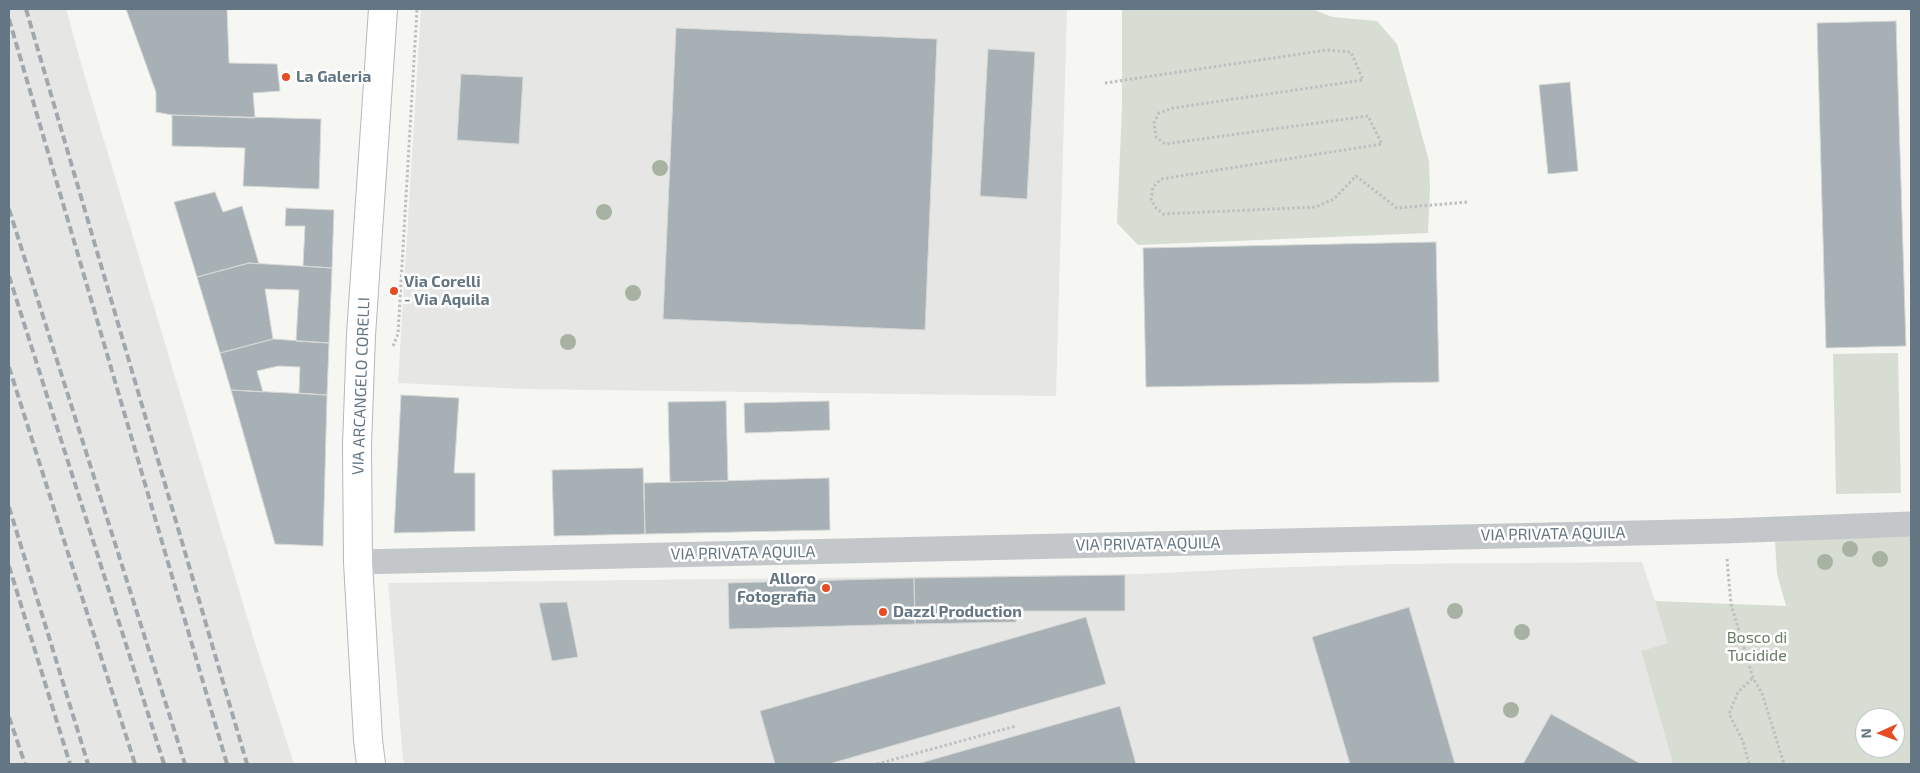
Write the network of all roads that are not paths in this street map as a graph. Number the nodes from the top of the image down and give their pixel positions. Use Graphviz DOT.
graph roads {
  1 [pos="383,9"];
  2 [pos="1911,524"];
  3 [pos="358,562"];
  4 [pos="371,764"];
  1 -- 3 [label="street, VIA ARCANGELO CORELLI"];
  2 -- 3 [label="street, VIA PRIVATA AQUILA"];
  3 -- 4 [label="street, VIA ARCANGELO CORELLI"];
}
